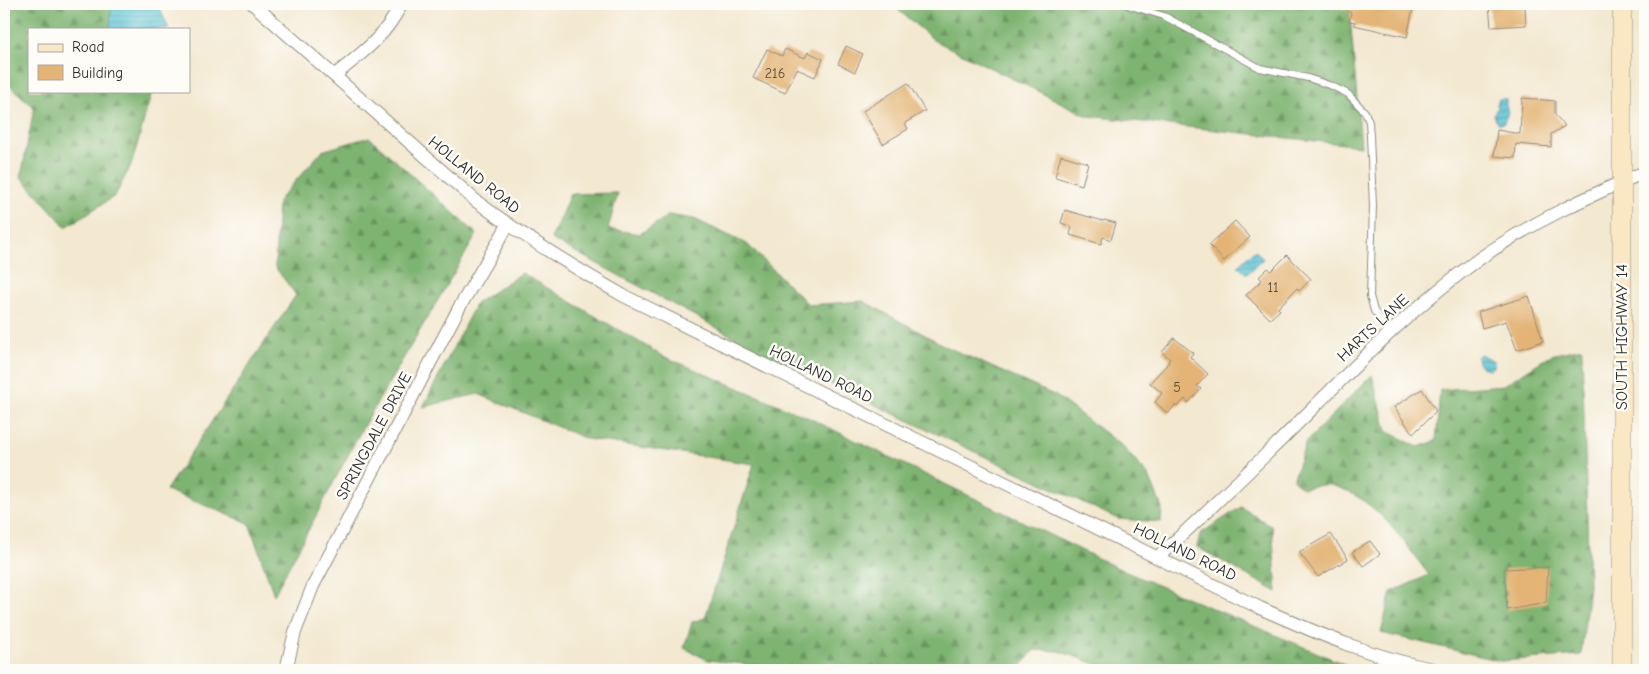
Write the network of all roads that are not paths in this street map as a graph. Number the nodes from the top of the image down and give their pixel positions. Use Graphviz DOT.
graph roads {
  1 [pos="253,4"];
  2 [pos="401,4"];
  3 [pos="1124,4"];
  4 [pos="1622,4"];
  5 [pos="335,75"];
  6 [pos="1645,172"];
  7 [pos="1622,182"];
  8 [pos="508,225"];
  9 [pos="1391,331"];
  10 [pos="1158,557"];
  11 [pos="286,670"];
  12 [pos="1437,670"];
  13 [pos="1622,670"];
  1 -- 5 [label="street, HOLLAND ROAD"];
  2 -- 5 [label="street"];
  3 -- 9 [label="lane"];
  4 -- 7 [label="main road, SOUTH HIGHWAY 14"];
  5 -- 8 [label="street, HOLLAND ROAD"];
  6 -- 7 [label="street, HARTS LANE"];
  7 -- 9 [label="street, HARTS LANE"];
  7 -- 13 [label="main road, SOUTH HIGHWAY 14"];
  8 -- 10 [label="street, HOLLAND ROAD"];
  8 -- 11 [label="street, SPRINGDALE DRIVE"];
  9 -- 10 [label="street, HARTS LANE"];
  10 -- 12 [label="street, HOLLAND ROAD"];
}
